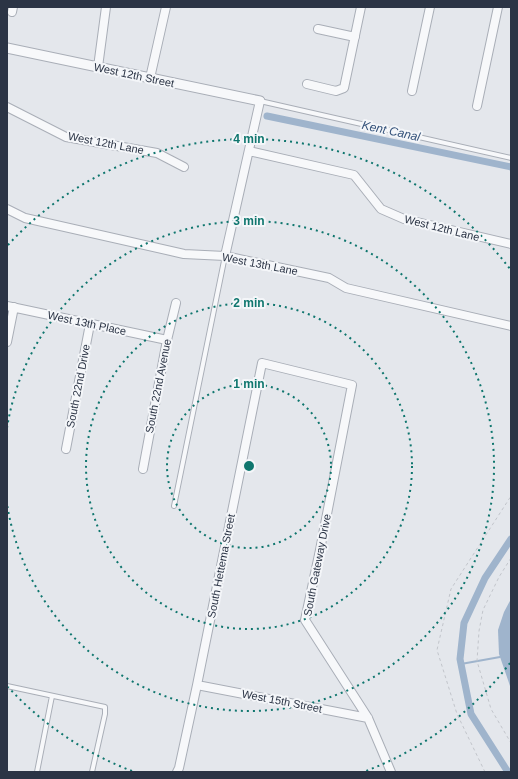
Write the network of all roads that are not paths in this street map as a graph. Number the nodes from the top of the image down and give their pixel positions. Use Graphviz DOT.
graph roads {
  1 [pos="106,7"];
  2 [pos="166,7"];
  3 [pos="361,7"];
  4 [pos="430,7"];
  5 [pos="498,7"];
  6 [pos="318,29"];
  7 [pos="355,37"];
  8 [pos="7,48"];
  9 [pos="98,67"];
  10 [pos="150,78"];
  11 [pos="307,84"];
  12 [pos="412,92"];
  13 [pos="260,101"];
  14 [pos="477,106"];
  15 [pos="7,107"];
  16 [pos="249,151"];
  17 [pos="511,158"];
  18 [pos="184,167"];
  19 [pos="7,209"];
  20 [pos="511,244"];
  21 [pos="225,256"];
  22 [pos="176,303"];
  23 [pos="10,307"];
  24 [pos="90,324"];
  25 [pos="511,326"];
  26 [pos="167,340"];
  27 [pos="7,342"];
  28 [pos="262,363"];
  29 [pos="66,449"];
  30 [pos="142,469"];
  31 [pos="174,506"];
  32 [pos="197,685"];
  33 [pos="7,686"];
  34 [pos="52,696"];
  35 [pos="368,718"];
  36 [pos="178,770"];
  37 [pos="36,772"];
  38 [pos="92,772"];
  39 [pos="391,772"];
  1 -- 9 [label="street"];
  2 -- 10 [label="street"];
  3 -- 7 [label="street"];
  4 -- 12 [label="street"];
  5 -- 14 [label="street"];
  6 -- 7 [label="street"];
  7 -- 11 [label="street"];
  8 -- 9 [label="street, West 12th Street"];
  9 -- 10 [label="street, West 12th Street"];
  10 -- 13 [label="street, West 12th Street"];
  13 -- 16 [label="street"];
  13 -- 17 [label="lane"];
  15 -- 18 [label="street, West 12th Lane"];
  16 -- 20 [label="street, West 12th Lane"];
  16 -- 21 [label="street"];
  19 -- 21 [label="street, West 13th Lane"];
  21 -- 25 [label="street, West 13th Lane"];
  21 -- 31 [label="lane"];
  22 -- 26 [label="street, South 22nd Avenue"];
  23 -- 24 [label="street, West 13th Place"];
  23 -- 27 [label="street"];
  24 -- 26 [label="street, West 13th Place"];
  24 -- 29 [label="street, South 22nd Drive"];
  26 -- 30 [label="street, South 22nd Avenue"];
  28 -- 32 [label="street, South Hettema Street"];
  28 -- 35 [label="street, South Gateway Drive"];
  32 -- 35 [label="street, West 15th Street"];
  32 -- 36 [label="street, South Hettema Street"];
  33 -- 34 [label="lane"];
  34 -- 37 [label="lane"];
  34 -- 38 [label="lane"];
  35 -- 39 [label="street, South Gateway Drive"];
}
